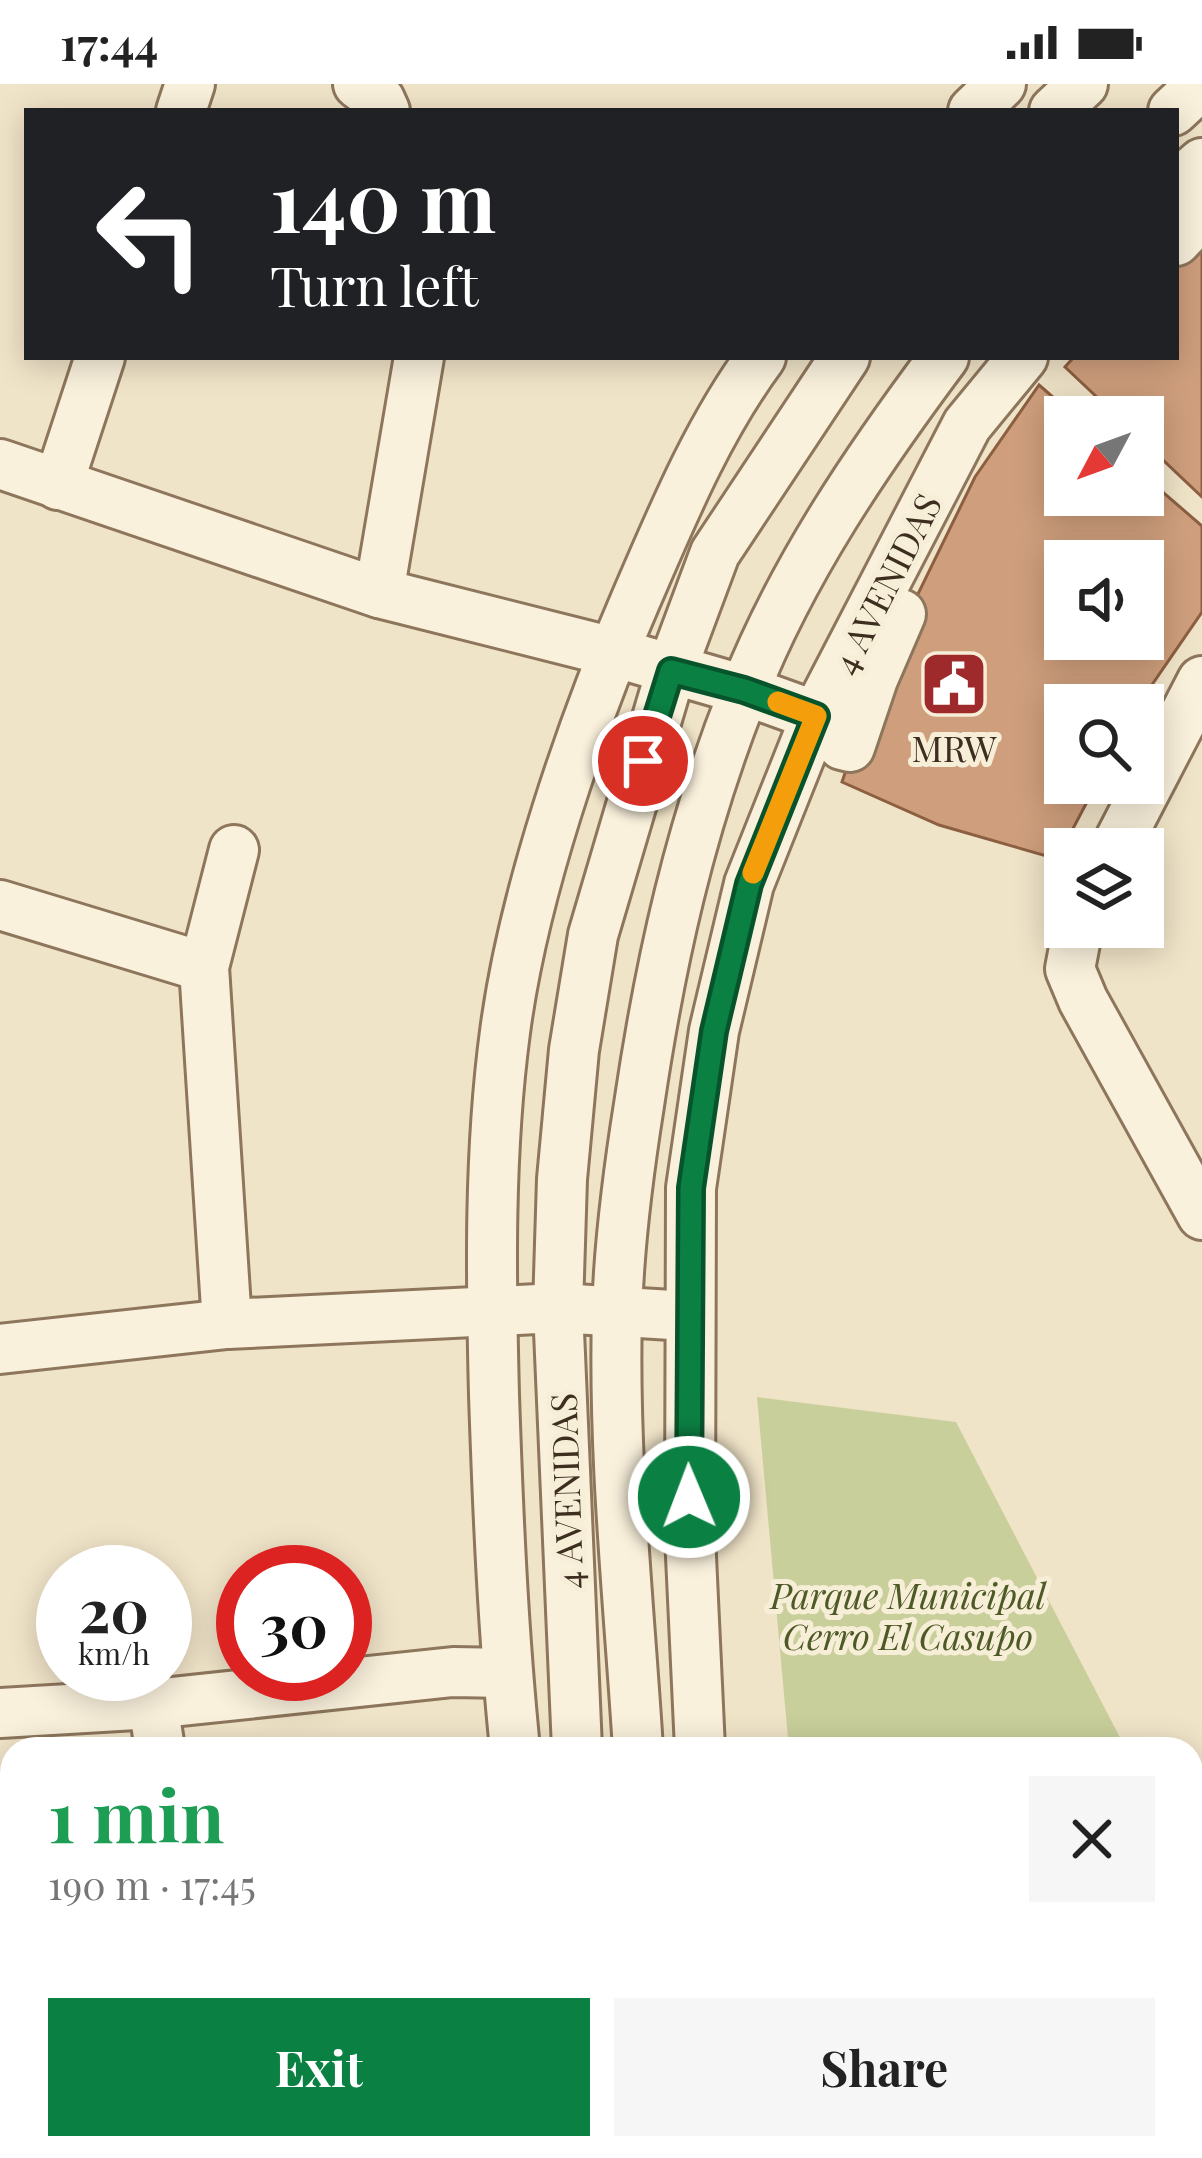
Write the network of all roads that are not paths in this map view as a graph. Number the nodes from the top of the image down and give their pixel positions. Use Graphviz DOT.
graph roads {
  1 [pos="358,84"];
  2 [pos="1000,84"];
  3 [pos="1083,84"];
  4 [pos="1202,84"];
  5 [pos="384,108"];
  6 [pos="977,108"];
  7 [pos="1057,108"];
  8 [pos="1176,108"];
  9 [pos="1202,163"];
  10 [pos="1179,183"];
  11 [pos="1202,214"];
  12 [pos="1179,238"];
  13 [pos="99,360"];
  14 [pos="418,360"];
  15 [pos="759,360"];
  16 [pos="842,360"];
  17 [pos="942,360"];
  18 [pos="1021,360"];
  19 [pos="1056,360"];
  20 [pos="0,464"];
  21 [pos="58,485"];
  22 [pos="379,593"];
  23 [pos="614,652"];
  24 [pos="671,671"];
  25 [pos="1202,681"];
  26 [pos="744,690"];
  27 [pos="816,716"];
  28 [pos="1125,828"];
  29 [pos="234,850"];
  30 [pos="0,905"];
  31 [pos="1074,948"];
  32 [pos="204,968"];
  33 [pos="1202,1215"];
  34 [pos="558,1308"];
  35 [pos="492,1312"];
  36 [pos="617,1313"];
  37 [pos="688,1316"];
  38 [pos="227,1324"];
  39 [pos="0,1348"];
  40 [pos="507,1673"];
  41 [pos="0,1713"];
  42 [pos="156,1726"];
  43 [pos="514,1737"];
  44 [pos="576,1737"];
  45 [pos="637,1737"];
  46 [pos="699,1737"];
  1 -- 5 [label="street"];
  2 -- 6 [label="street"];
  3 -- 7 [label="street"];
  4 -- 8 [label="street"];
  9 -- 10 [label="street"];
  11 -- 12 [label="street"];
  13 -- 21 [label="street"];
  14 -- 22 [label="street"];
  15 -- 23 [label="street, 4 AVENIDAS"];
  16 -- 24 [label="street, 4 AVENIDAS"];
  17 -- 26 [label="street, 4 AVENIDAS"];
  18 -- 27 [label="street, 4 AVENIDAS"];
  19 -- 27 [label="street"];
  20 -- 21 [label="street"];
  21 -- 22 [label="street"];
  22 -- 23 [label="street"];
  23 -- 24 [label="street"];
  23 -- 35 [label="street, 4 AVENIDAS"];
  24 -- 26 [label="street"];
  24 -- 34 [label="street, 4 AVENIDAS"];
  25 -- 28 [label="street"];
  26 -- 27 [label="street"];
  26 -- 36 [label="street, 4 AVENIDAS"];
  27 -- 37 [label="street, 4 AVENIDAS"];
  29 -- 32 [label="street"];
  30 -- 32 [label="street"];
  31 -- 33 [label="street"];
  32 -- 38 [label="street"];
  34 -- 35 [label="street"];
  34 -- 36 [label="street"];
  34 -- 44 [label="street, 4 AVENIDAS"];
  35 -- 38 [label="street"];
  35 -- 40 [label="street, 4 AVENIDAS"];
  36 -- 37 [label="street"];
  36 -- 45 [label="street, 4 AVENIDAS"];
  37 -- 46 [label="street, 4 AVENIDAS"];
  38 -- 39 [label="street"];
  40 -- 42 [label="street"];
  40 -- 43 [label="street, 4 AVENIDAS"];
  41 -- 42 [label="street"];
}
